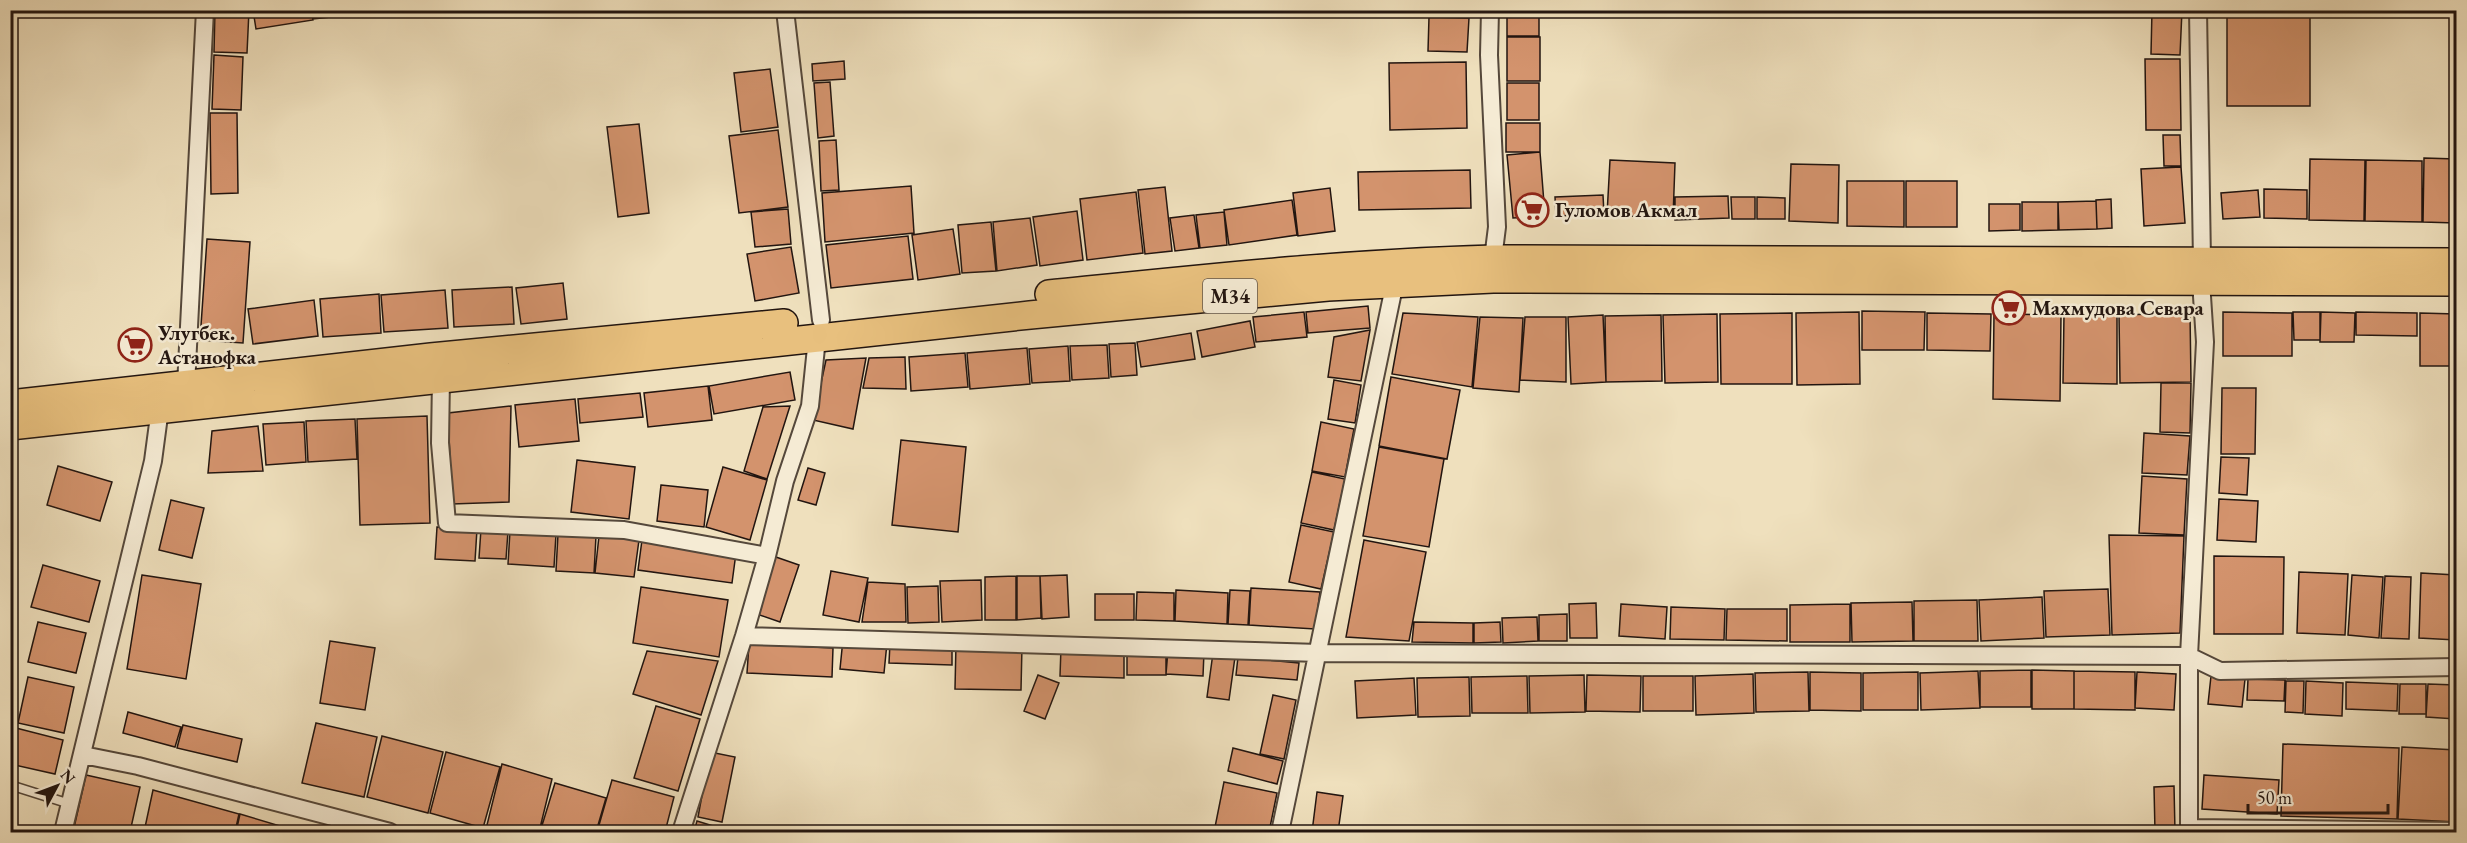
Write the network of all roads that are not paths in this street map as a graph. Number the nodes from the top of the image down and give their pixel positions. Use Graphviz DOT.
graph roads {
  1 [pos="206,10"];
  2 [pos="785,10"];
  3 [pos="1490,10"];
  4 [pos="2198,10"];
  5 [pos="1493,259"];
  6 [pos="2457,262"];
  7 [pos="2202,271"];
  8 [pos="1395,282"];
  9 [pos="2457,282"];
  10 [pos="819,329"];
  11 [pos="441,378"];
  12 [pos="169,395"];
  13 [pos="10,404"];
  14 [pos="10,426"];
  15 [pos="767,556"];
  16 [pos="744,636"];
  17 [pos="1319,652"];
  18 [pos="2188,656"];
  19 [pos="2457,667"];
  20 [pos="83,755"];
  21 [pos="10,786"];
  22 [pos="70,804"];
  23 [pos="2189,830"];
  24 [pos="2457,831"];
  25 [pos="63,832"];
  26 [pos="390,832"];
  27 [pos="681,832"];
  28 [pos="1280,832"];
  1 -- 12 [label="street"];
  2 -- 10 [label="street"];
  3 -- 5 [label="street"];
  4 -- 7 [label="street"];
  5 -- 7 [label="main road, M34"];
  5 -- 10 [label="main road, M34"];
  6 -- 7 [label="main road, M34"];
  7 -- 8 [label="main road, M34"];
  7 -- 9 [label="main road, M34"];
  7 -- 18 [label="street"];
  8 -- 10 [label="main road, M34"];
  8 -- 17 [label="street"];
  10 -- 11 [label="main road, M34"];
  10 -- 12 [label="main road, M34"];
  10 -- 15 [label="street"];
  11 -- 12 [label="main road, M34"];
  11 -- 15 [label="street"];
  12 -- 13 [label="main road, M34"];
  12 -- 14 [label="main road, M34"];
  12 -- 20 [label="street"];
  15 -- 16 [label="street"];
  16 -- 17 [label="street"];
  16 -- 27 [label="street"];
  17 -- 18 [label="street"];
  17 -- 28 [label="street"];
  18 -- 19 [label="street"];
  18 -- 23 [label="street"];
  20 -- 22 [label="street"];
  20 -- 26 [label="street"];
  21 -- 22 [label="lane"];
  22 -- 25 [label="street"];
  23 -- 24 [label="street"];
}
